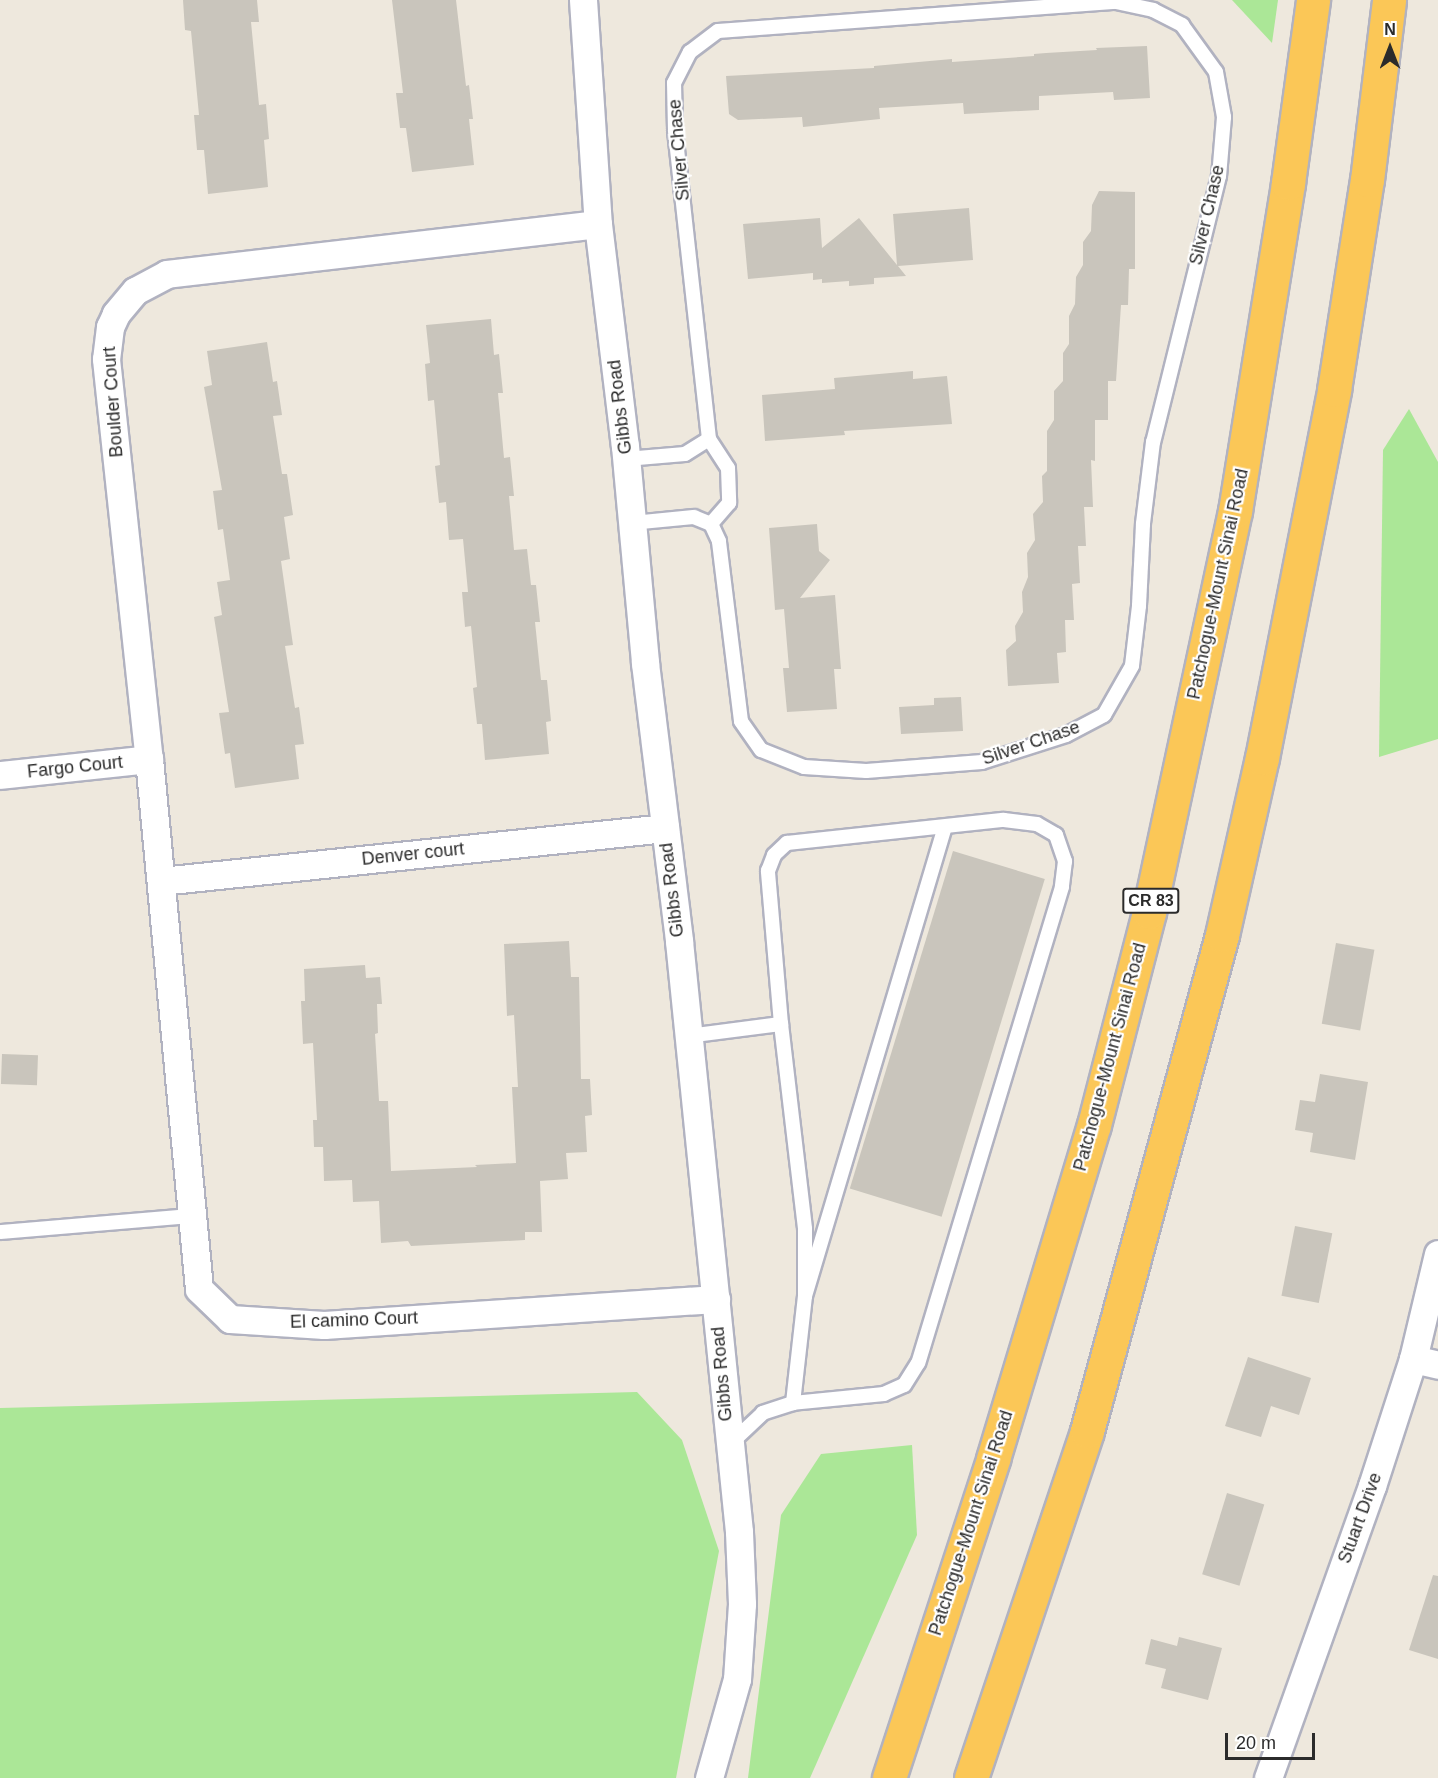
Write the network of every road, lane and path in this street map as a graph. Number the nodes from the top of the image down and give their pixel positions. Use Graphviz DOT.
graph roads {
  1 [pos="583,0"];
  2 [pos="1313,0"];
  3 [pos="1389,0"];
  4 [pos="598,224"];
  5 [pos="709,439"];
  6 [pos="626,459"];
  7 [pos="632,523"];
  8 [pos="711,524"];
  9 [pos="149,759"];
  10 [pos="0,775"];
  11 [pos="945,826"];
  12 [pos="665,828"];
  13 [pos="161,881"];
  14 [pos="781,1024"];
  15 [pos="688,1036"];
  16 [pos="192,1216"];
  17 [pos="0,1232"];
  18 [pos="1438,1254"];
  19 [pos="805,1296"];
  20 [pos="716,1299"];
  21 [pos="1425,1362"];
  22 [pos="793,1403"];
  23 [pos="729,1445"];
  24 [pos="709,1778"];
  25 [pos="889,1778"];
  26 [pos="971,1778"];
  27 [pos="1268,1778"];
  1 -- 4 [label="street, Gibbs Road"];
  2 -- 25 [label="highway, Patchogue-Mount Sinai Road / CR 83"];
  3 -- 26 [label="highway"];
  4 -- 6 [label="street, Gibbs Road"];
  4 -- 9 [label="street, Boulder Court"];
  5 -- 6 [label="lane"];
  5 -- 8 [label="lane"];
  5 -- 8 [label="lane, Silver Chase"];
  6 -- 7 [label="street, Gibbs Road"];
  7 -- 8 [label="lane"];
  7 -- 12 [label="street, Gibbs Road"];
  9 -- 10 [label="street, Fargo Court"];
  9 -- 13 [label="street, Boulder Court"];
  11 -- 14 [label="lane"];
  11 -- 19 [label="lane"];
  11 -- 22 [label="lane"];
  12 -- 13 [label="street, Denver court"];
  12 -- 15 [label="street, Gibbs Road"];
  13 -- 16 [label="street, El camino Court"];
  14 -- 15 [label="lane"];
  14 -- 19 [label="lane"];
  15 -- 20 [label="street, Gibbs Road"];
  16 -- 17 [label="lane"];
  16 -- 20 [label="street, El camino Court"];
  18 -- 21 [label="street, Stuart Drive"];
  19 -- 22 [label="lane"];
  20 -- 23 [label="street, Gibbs Road"];
  21 -- 27 [label="street, Stuart Drive"];
  22 -- 23 [label="lane"];
  23 -- 24 [label="street, Gibbs Road"];
}
